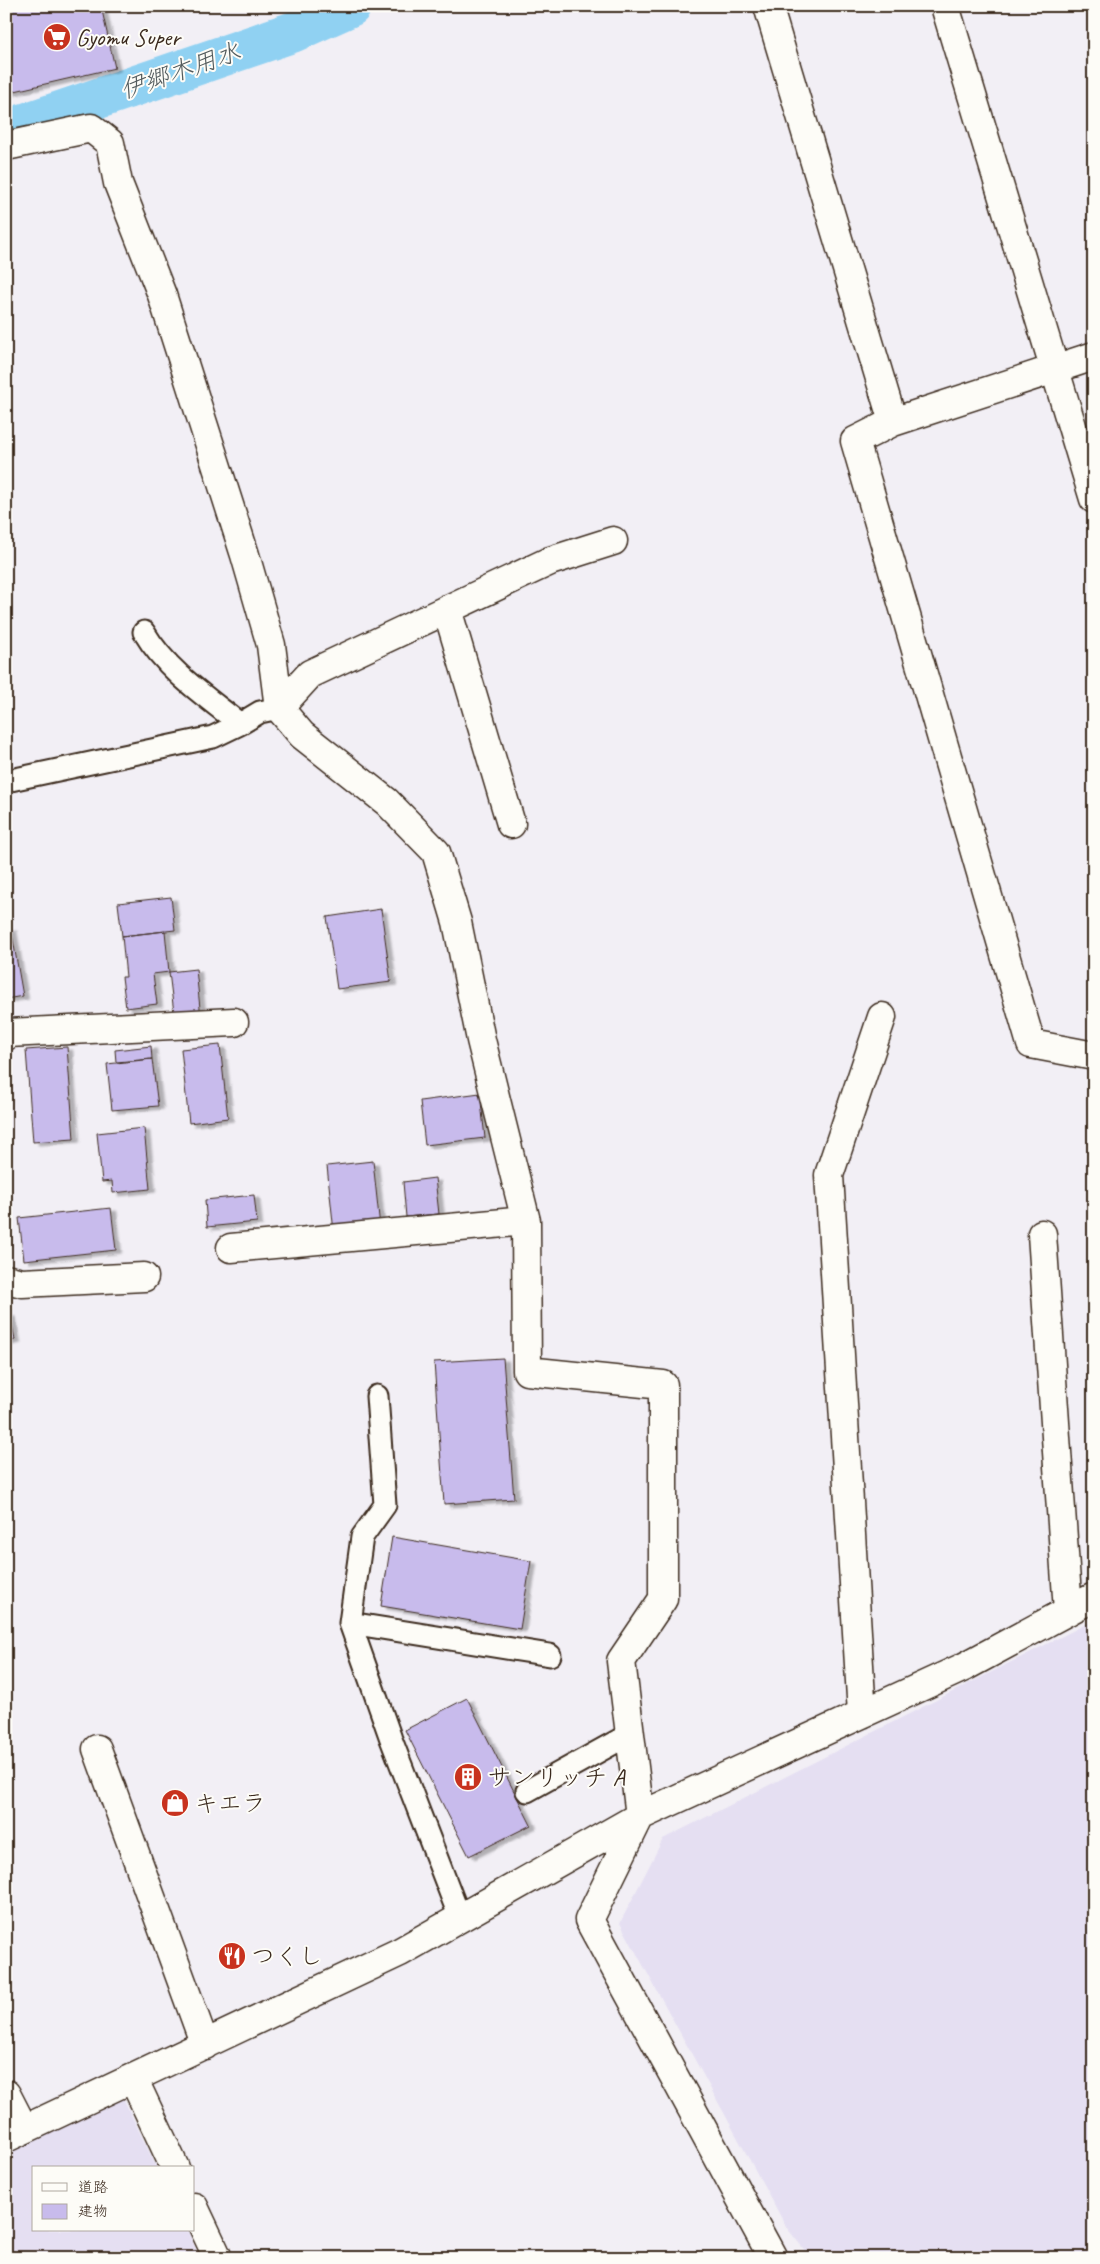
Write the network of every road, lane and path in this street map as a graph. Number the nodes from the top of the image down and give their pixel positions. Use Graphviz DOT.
graph roads {
  1 [pos="768,6"];
  2 [pos="945,6"];
  3 [pos="6,146"];
  4 [pos="1094,356"];
  5 [pos="1054,369"];
  6 [pos="893,422"];
  7 [pos="1094,499"];
  8 [pos="612,541"];
  9 [pos="447,609"];
  10 [pos="144,632"];
  11 [pos="279,708"];
  12 [pos="240,724"];
  13 [pos="6,781"];
  14 [pos="511,824"];
  15 [pos="882,1018"];
  16 [pos="234,1022"];
  17 [pos="6,1036"];
  18 [pos="1094,1056"];
  19 [pos="526,1221"];
  20 [pos="1042,1234"];
  21 [pos="232,1248"];
  22 [pos="144,1277"];
  23 [pos="6,1279"];
  24 [pos="377,1396"];
  25 [pos="1094,1597"];
  26 [pos="1068,1611"];
  27 [pos="350,1624"];
  28 [pos="550,1655"];
  29 [pos="862,1714"];
  30 [pos="630,1734"];
  31 [pos="97,1749"];
  32 [pos="527,1791"];
  33 [pos="640,1816"];
  34 [pos="460,1918"];
  35 [pos="205,2045"];
  36 [pos="133,2078"];
  37 [pos="6,2094"];
  38 [pos="15,2133"];
  39 [pos="174,2166"];
  40 [pos="195,2209"];
  41 [pos="218,2258"];
  42 [pos="773,2258"];
  1 -- 6 [label="street"];
  2 -- 5 [label="street"];
  3 -- 11 [label="street"];
  4 -- 5 [label="street"];
  5 -- 6 [label="street"];
  5 -- 7 [label="street"];
  6 -- 18 [label="street"];
  8 -- 9 [label="street"];
  9 -- 11 [label="street"];
  9 -- 14 [label="street"];
  10 -- 12 [label="lane"];
  11 -- 12 [label="lane"];
  11 -- 19 [label="street"];
  12 -- 13 [label="lane"];
  15 -- 29 [label="street"];
  16 -- 17 [label="street"];
  19 -- 21 [label="street"];
  19 -- 30 [label="street"];
  20 -- 26 [label="street"];
  22 -- 23 [label="street"];
  24 -- 27 [label="lane"];
  25 -- 26 [label="street"];
  26 -- 29 [label="street"];
  27 -- 28 [label="lane"];
  27 -- 34 [label="lane"];
  29 -- 33 [label="street"];
  30 -- 32 [label="lane"];
  30 -- 33 [label="street"];
  31 -- 35 [label="street"];
  33 -- 34 [label="street"];
  33 -- 42 [label="street"];
  34 -- 35 [label="street"];
  35 -- 36 [label="street"];
  36 -- 38 [label="street"];
  36 -- 39 [label="street"];
  37 -- 38 [label="street"];
  40 -- 41 [label="street"];
}
